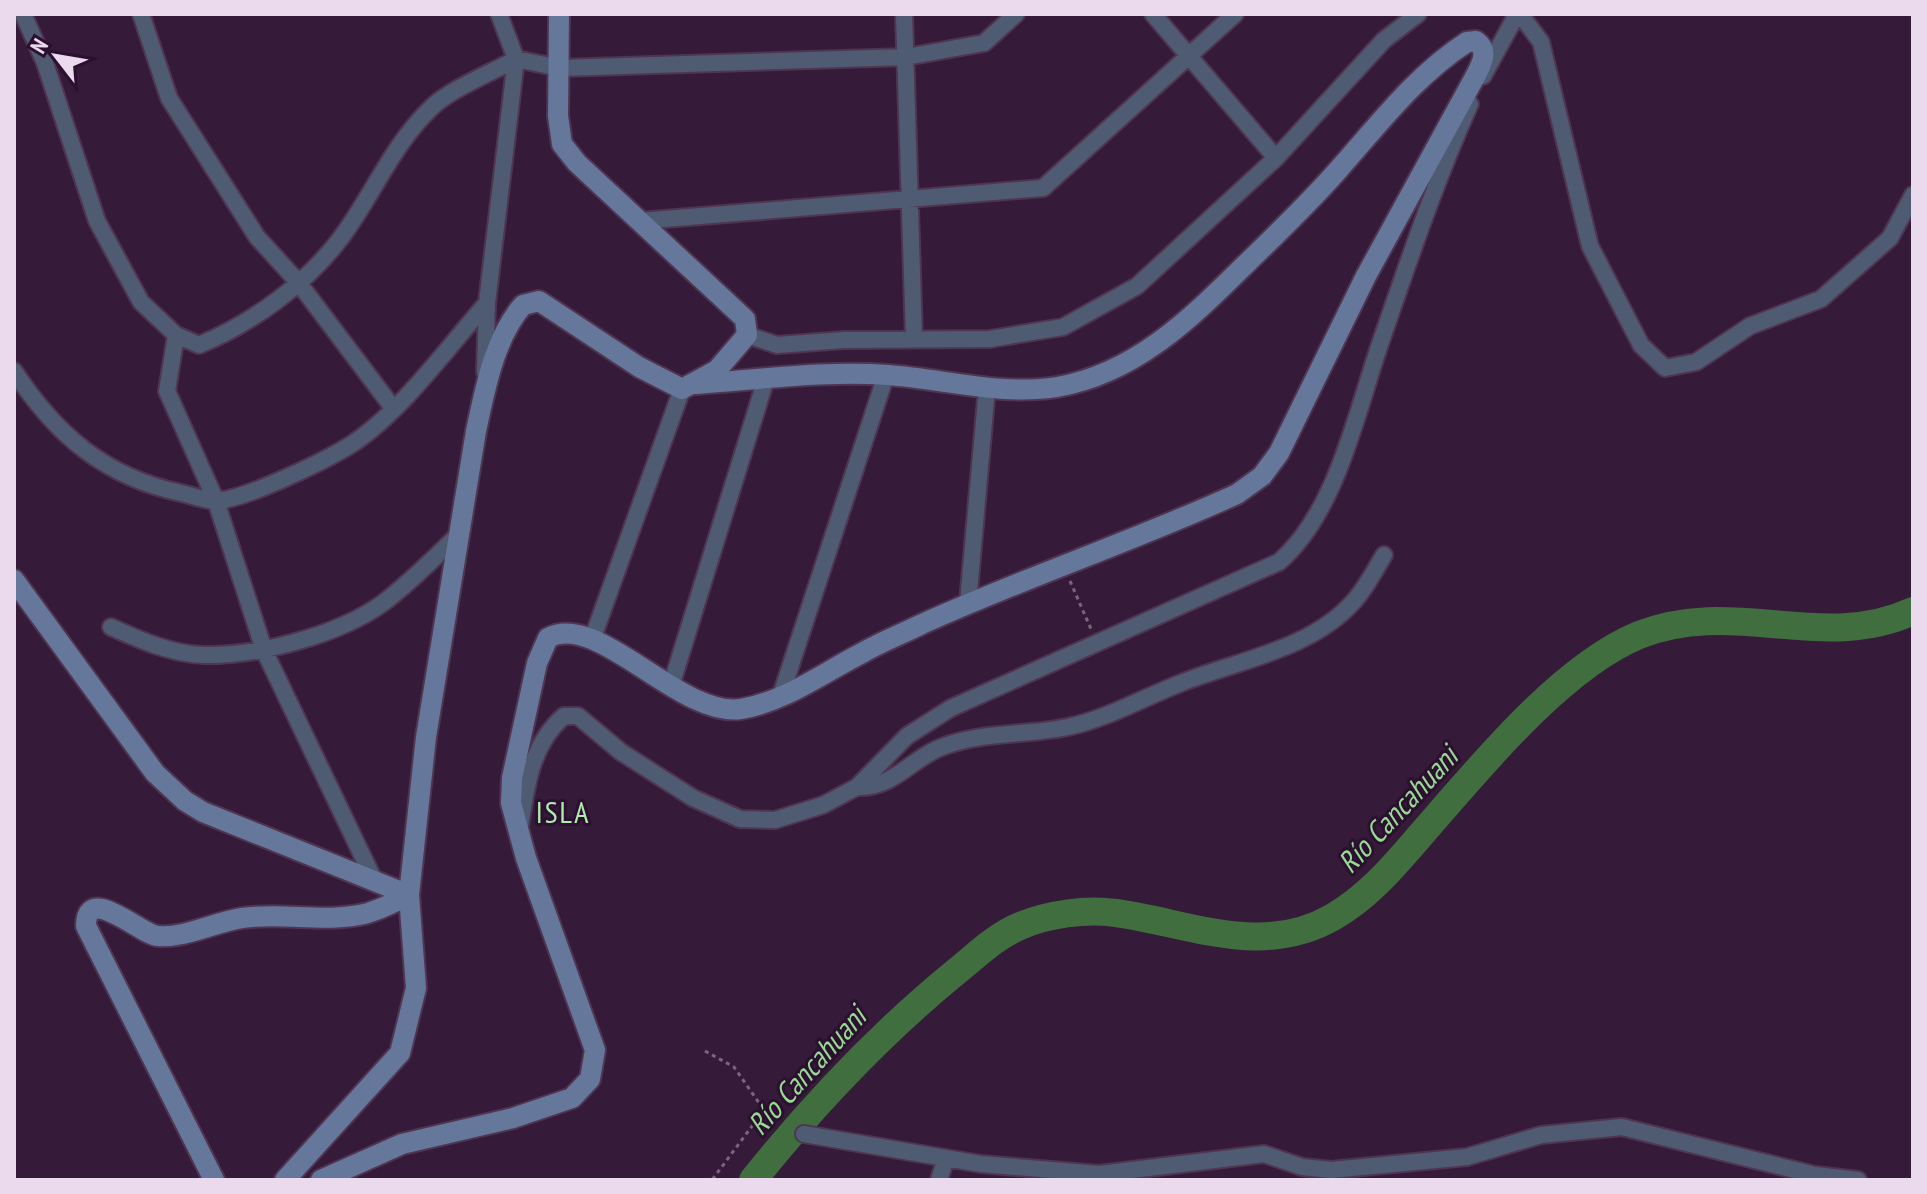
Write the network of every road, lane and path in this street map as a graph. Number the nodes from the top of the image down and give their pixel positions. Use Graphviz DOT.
graph roads {
  1 [pos="23,14"];
  2 [pos="141,14"];
  3 [pos="499,14"];
  4 [pos="559,14"];
  5 [pos="904,14"];
  6 [pos="1016,14"];
  7 [pos="1153,14"];
  8 [pos="1235,14"];
  9 [pos="1418,14"];
  10 [pos="1518,14"];
  11 [pos="1189,56"];
  12 [pos="906,57"];
  13 [pos="516,59"];
  14 [pos="560,68"];
  15 [pos="1276,158"];
  16 [pos="1913,195"];
  17 [pos="910,200"];
  18 [pos="640,221"];
  19 [pos="298,282"];
  20 [pos="487,303"];
  21 [pos="176,335"];
  22 [pos="747,335"];
  23 [pos="914,339"];
  24 [pos="14,371"];
  25 [pos="886,375"];
  26 [pos="766,379"];
  27 [pos="689,387"];
  28 [pos="987,387"];
  29 [pos="485,391"];
  30 [pos="393,408"];
  31 [pos="216,501"];
  32 [pos="460,533"];
  33 [pos="1384,555"];
  34 [pos="1064,566"];
  35 [pos="14,580"];
  36 [pos="968,603"];
  37 [pos="111,627"];
  38 [pos="592,640"];
  39 [pos="1097,643"];
  40 [pos="264,650"];
  41 [pos="671,686"];
  42 [pos="780,698"];
  43 [pos="857,787"];
  44 [pos="519,833"];
  45 [pos="374,880"];
  46 [pos="409,895"];
  47 [pos="705,1051"];
  48 [pos="804,1134"];
  49 [pos="946,1158"];
  50 [pos="214,1180"];
  51 [pos="285,1180"];
  52 [pos="321,1180"];
  53 [pos="712,1180"];
  54 [pos="939,1180"];
  55 [pos="1858,1180"];
  1 -- 21 [label="street"];
  2 -- 19 [label="street"];
  3 -- 13 [label="street"];
  4 -- 14 [label="street"];
  5 -- 12 [label="street"];
  6 -- 12 [label="street"];
  7 -- 11 [label="street"];
  8 -- 11 [label="street"];
  9 -- 15 [label="street"];
  10 -- 16 [label="street"];
  10 -- 39 [label="street"];
  11 -- 15 [label="street"];
  11 -- 17 [label="street"];
  12 -- 14 [label="street"];
  12 -- 17 [label="street"];
  13 -- 14 [label="street"];
  13 -- 19 [label="street"];
  13 -- 20 [label="street"];
  14 -- 18 [label="street"];
  15 -- 23 [label="street"];
  17 -- 18 [label="street"];
  17 -- 23 [label="street"];
  18 -- 22 [label="street"];
  19 -- 21 [label="street"];
  19 -- 30 [label="street"];
  20 -- 29 [label="street"];
  20 -- 30 [label="street"];
  21 -- 31 [label="street"];
  22 -- 23 [label="street"];
  22 -- 27 [label="street"];
  24 -- 31 [label="street"];
  25 -- 26 [label="street"];
  25 -- 28 [label="street"];
  25 -- 42 [label="street"];
  26 -- 27 [label="street"];
  26 -- 41 [label="street"];
  27 -- 29 [label="street"];
  27 -- 38 [label="street"];
  28 -- 34 [label="street"];
  28 -- 36 [label="street"];
  29 -- 32 [label="street"];
  30 -- 31 [label="street"];
  31 -- 40 [label="street"];
  32 -- 40 [label="street"];
  32 -- 46 [label="street"];
  33 -- 43 [label="street"];
  34 -- 36 [label="street"];
  34 -- 39 [label="path"];
  35 -- 45 [label="street"];
  36 -- 42 [label="street"];
  37 -- 40 [label="street"];
  38 -- 41 [label="street"];
  38 -- 44 [label="street"];
  39 -- 43 [label="street"];
  40 -- 45 [label="street"];
  41 -- 42 [label="street"];
  43 -- 44 [label="street"];
  44 -- 52 [label="street"];
  45 -- 46 [label="street"];
  46 -- 50 [label="street"];
  46 -- 51 [label="street"];
  47 -- 53 [label="path"];
  48 -- 49 [label="street"];
  49 -- 54 [label="street"];
  49 -- 55 [label="street"];
}
